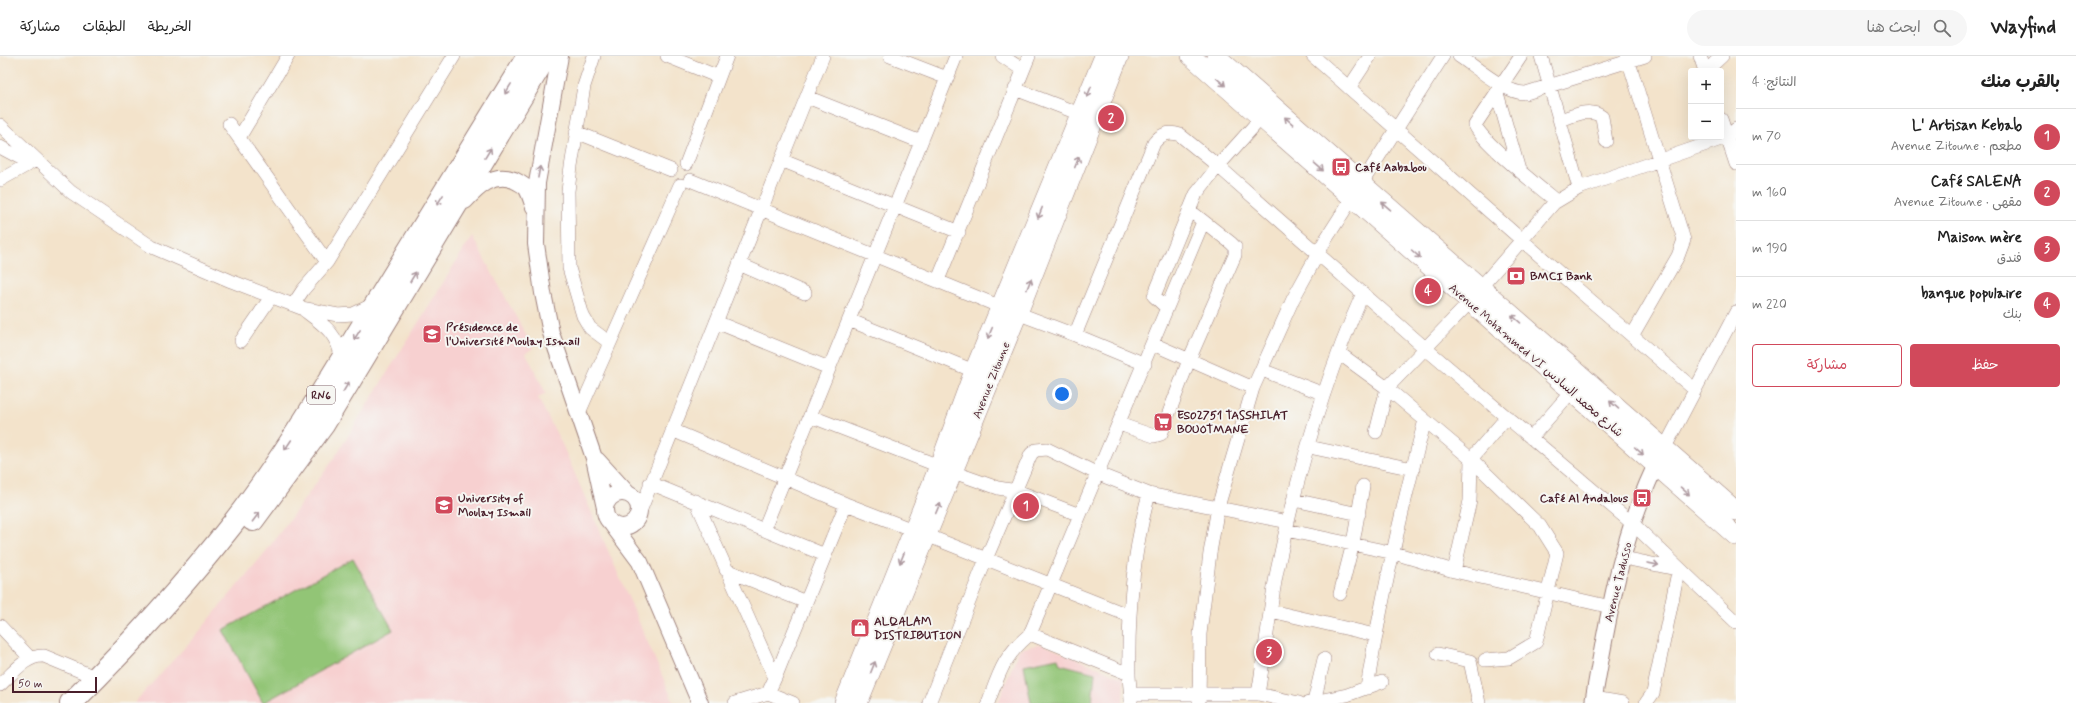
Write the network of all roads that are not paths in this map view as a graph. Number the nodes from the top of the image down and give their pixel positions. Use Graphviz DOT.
graph roads {
  1 [pos="288,56"];
  2 [pos="528,56"];
  3 [pos="546,56"];
  4 [pos="560,56"];
  5 [pos="594,56"];
  6 [pos="667,56"];
  7 [pos="727,56"];
  8 [pos="824,56"];
  9 [pos="890,56"];
  10 [pos="956,56"];
  11 [pos="1002,56"];
  12 [pos="1029,56"];
  13 [pos="1104,56"];
  14 [pos="1119,56"];
  15 [pos="1191,56"];
  16 [pos="1216,56"];
  17 [pos="1313,56"];
  18 [pos="1370,56"];
  19 [pos="1444,56"];
  20 [pos="1459,56"];
  21 [pos="1521,56"];
  22 [pos="1541,56"];
  23 [pos="1646,56"];
  24 [pos="1700,56"];
  25 [pos="1722,56"];
  26 [pos="450,57"];
  27 [pos="1628,59"];
  28 [pos="1705,68"];
  29 [pos="1709,68"];
  30 [pos="1023,70"];
  31 [pos="719,77"];
  32 [pos="947,78"];
  33 [pos="1550,85"];
  34 [pos="1349,88"];
  35 [pos="1015,89"];
  36 [pos="1500,89"];
  37 [pos="807,97"];
  38 [pos="1080,114"];
  39 [pos="1262,117"];
  40 [pos="1560,120"];
  41 [pos="1724,123"];
  42 [pos="229,124"];
  43 [pos="0,125"];
  44 [pos="1396,130"];
  45 [pos="576,132"];
  46 [pos="1731,133"];
  47 [pos="239,138"];
  48 [pos="1606,141"];
  49 [pos="921,142"];
  50 [pos="0,147"];
  51 [pos="781,160"];
  52 [pos="1660,161"];
  53 [pos="33,162"];
  54 [pos="686,164"];
  55 [pos="1736,164"];
  56 [pos="1218,166"];
  57 [pos="671,170"];
  58 [pos="1519,170"];
  59 [pos="0,180"];
  60 [pos="685,182"];
  61 [pos="1579,188"];
  62 [pos="1356,190"];
  63 [pos="1556,201"];
  64 [pos="895,207"];
  65 [pos="761,209"];
  66 [pos="1189,210"];
  67 [pos="535,211"];
  68 [pos="451,214"];
  69 [pos="1203,222"];
  70 [pos="959,232"];
  71 [pos="1521,240"];
  72 [pos="875,255"];
  73 [pos="1317,255"];
  74 [pos="327,262"];
  75 [pos="739,264"];
  76 [pos="938,280"];
  77 [pos="805,293"];
  78 [pos="1363,293"];
  79 [pos="1475,295"];
  80 [pos="271,297"];
  81 [pos="378,301"];
  82 [pos="297,307"];
  83 [pos="1167,308"];
  84 [pos="1010,310"];
  85 [pos="1736,312"];
  86 [pos="849,320"];
  87 [pos="716,322"];
  88 [pos="1074,335"];
  89 [pos="1632,336"];
  90 [pos="241,341"];
  91 [pos="610,343"];
  92 [pos="1153,344"];
  93 [pos="1425,348"];
  94 [pos="1339,353"];
  95 [pos="342,359"];
  96 [pos="1189,360"];
  97 [pos="1145,364"];
  98 [pos="829,368"];
  99 [pos="1262,370"];
  100 [pos="974,371"];
  101 [pos="1253,388"];
  102 [pos="1387,388"];
  103 [pos="1694,389"];
  104 [pos="1572,391"];
  105 [pos="1324,394"];
  106 [pos="578,414"];
  107 [pos="810,416"];
  108 [pos="1506,417"];
  109 [pos="1425,420"];
  110 [pos="1119,424"];
  111 [pos="672,430"];
  112 [pos="1376,432"];
  113 [pos="1531,438"];
  114 [pos="1309,447"];
  115 [pos="1660,457"];
  116 [pos="594,458"];
  117 [pos="1472,459"];
  118 [pos="946,469"];
  119 [pos="1413,469"];
  120 [pos="1096,473"];
  121 [pos="785,478"];
  122 [pos="1363,486"];
  123 [pos="649,487"];
  124 [pos="1017,491"];
  125 [pos="629,494"];
  126 [pos="1149,494"];
  127 [pos="1294,500"];
  128 [pos="696,501"];
  129 [pos="846,504"];
  130 [pos="1218,507"];
  131 [pos="605,508"];
  132 [pos="1736,511"];
  133 [pos="1080,514"];
  134 [pos="1359,514"];
  135 [pos="638,516"];
  136 [pos="611,523"];
  137 [pos="1633,524"];
  138 [pos="1287,526"];
  139 [pos="764,529"];
  140 [pos="920,533"];
  141 [pos="1736,536"];
  142 [pos="1353,544"];
  143 [pos="1394,553"];
  144 [pos="825,555"];
  145 [pos="1624,558"];
  146 [pos="986,559"];
  147 [pos="640,562"];
  148 [pos="726,570"];
  149 [pos="1681,570"];
  150 [pos="1454,571"];
  151 [pos="1052,584"];
  152 [pos="1340,594"];
  153 [pos="1548,594"];
  154 [pos="806,602"];
  155 [pos="1611,608"];
  156 [pos="1271,611"];
  157 [pos="1130,616"];
  158 [pos="1736,622"];
  159 [pos="0,626"];
  160 [pos="1030,634"];
  161 [pos="1375,635"];
  162 [pos="1438,654"];
  163 [pos="30,658"];
  164 [pos="1324,659"];
  165 [pos="1485,660"];
  166 [pos="1129,674"];
  167 [pos="97,678"];
  168 [pos="775,678"];
  169 [pos="1,682"];
  170 [pos="1382,682"];
  171 [pos="1367,688"];
  172 [pos="768,693"];
  173 [pos="1258,694"];
  174 [pos="1131,698"];
  175 [pos="1198,698"];
  176 [pos="1593,700"];
  177 [pos="1314,702"];
  178 [pos="71,703"];
  179 [pos="90,703"];
  180 [pos="700,703"];
  181 [pos="735,703"];
  182 [pos="792,703"];
  183 [pos="844,703"];
  184 [pos="858,703"];
  185 [pos="929,703"];
  186 [pos="988,703"];
  187 [pos="1297,703"];
  188 [pos="1308,703"];
  189 [pos="1479,703"];
  190 [pos="1623,703"];
  191 [pos="1646,703"];
  1 -- 47 [label="street"];
  2 -- 81 [label="highway, RN6, one-way"];
  68 -- 3 [label="highway, RN6, one-way"];
  67 -- 4 [label="street, one-way"];
  5 -- 45 [label="street"];
  6 -- 31 [label="street"];
  7 -- 31 [label="street"];
  8 -- 37 [label="street"];
  9 -- 32 [label="street"];
  10 -- 32 [label="street"];
  11 -- 30 [label="street"];
  12 -- 30 [label="street"];
  13 -- 38 [label="main road, Avenue Zitoune, one-way"];
  84 -- 14 [label="main road, Avenue Zitoune, one-way"];
  15 -- 39 [label="main road, Avenue Mohammed VI شارع محمد السادس, one-way"];
  62 -- 16 [label="main road, Avenue Mohammed VI شارع محمد السادس, one-way"];
  17 -- 34 [label="street"];
  18 -- 34 [label="street"];
  19 -- 44 [label="street"];
  20 -- 36 [label="street"];
  21 -- 36 [label="street"];
  22 -- 33 [label="street"];
  23 -- 27 [label="street"];
  24 -- 28 [label="street"];
  25 -- 29 [label="street"];
  26 -- 74 [label="street"];
  27 -- 33 [label="street"];
  27 -- 52 [label="street"];
  30 -- 35 [label="street"];
  31 -- 54 [label="street"];
  32 -- 49 [label="street"];
  33 -- 36 [label="street"];
  33 -- 40 [label="street"];
  34 -- 44 [label="street"];
  35 -- 38 [label="street"];
  35 -- 70 [label="street"];
  36 -- 58 [label="street"];
  36 -- 58 [label="street"];
  37 -- 49 [label="street"];
  37 -- 51 [label="street"];
  38 -- 84 [label="main road, Avenue Zitoune, one-way"];
  39 -- 56 [label="street"];
  39 -- 62 [label="main road, Avenue Mohammed VI شارع محمد السادس, one-way"];
  40 -- 48 [label="street"];
  40 -- 61 [label="street"];
  41 -- 46 [label="street"];
  42 -- 47 [label="street"];
  43 -- 53 [label="street"];
  44 -- 62 [label="street"];
  44 -- 71 [label="street"];
  45 -- 57 [label="street"];
  45 -- 91 [label="street"];
  46 -- 52 [label="street"];
  46 -- 55 [label="street"];
  47 -- 74 [label="street"];
  49 -- 64 [label="street"];
  50 -- 53 [label="street"];
  51 -- 64 [label="street"];
  51 -- 65 [label="street"];
  52 -- 61 [label="street"];
  52 -- 89 [label="street"];
  53 -- 59 [label="street"];
  53 -- 80 [label="street"];
  54 -- 57 [label="street"];
  54 -- 60 [label="street"];
  56 -- 66 [label="street"];
  56 -- 73 [label="street"];
  56 -- 88 [label="street"];
  57 -- 60 [label="street"];
  58 -- 63 [label="street"];
  60 -- 65 [label="street"];
  60 -- 91 [label="street"];
  61 -- 63 [label="street"];
  62 -- 73 [label="street"];
  62 -- 79 [label="main road, Avenue Mohammed VI شارع محمد السادس"];
  63 -- 71 [label="street"];
  64 -- 70 [label="street"];
  64 -- 72 [label="street"];
  65 -- 72 [label="street"];
  65 -- 75 [label="street"];
  66 -- 69 [label="street"];
  66 -- 83 [label="street"];
  67 -- 68 [label="street"];
  67 -- 106 [label="street"];
  179 -- 68 [label="highway, RN6, one-way"];
  69 -- 83 [label="street"];
  69 -- 96 [label="street"];
  70 -- 76 [label="street"];
  71 -- 79 [label="street"];
  71 -- 89 [label="street"];
  72 -- 76 [label="street"];
  72 -- 86 [label="street"];
  73 -- 78 [label="street"];
  73 -- 99 [label="street"];
  74 -- 82 [label="street"];
  75 -- 77 [label="street"];
  75 -- 87 [label="street"];
  76 -- 84 [label="street"];
  78 -- 93 [label="street"];
  78 -- 94 [label="street"];
  79 -- 93 [label="street"];
  79 -- 104 [label="main road, Avenue Mohammed VI شارع محمد السادس"];
  115 -- 79 [label="main road, Avenue Mohammed VI شارع محمد السادس, one-way"];
  80 -- 82 [label="street"];
  80 -- 90 [label="street"];
  81 -- 82 [label="street"];
  81 -- 95 [label="highway, RN6, one-way"];
  82 -- 95 [label="street"];
  83 -- 92 [label="street"];
  84 -- 88 [label="street"];
  84 -- 100 [label="main road, Avenue Zitoune, one-way"];
  84 -- 118 [label="main road, Avenue Zitoune"];
  85 -- 103 [label="street"];
  86 -- 98 [label="street"];
  86 -- 100 [label="street"];
  87 -- 98 [label="street"];
  87 -- 111 [label="street"];
  88 -- 97 [label="street"];
  89 -- 103 [label="street"];
  91 -- 106 [label="street"];
  92 -- 96 [label="street"];
  92 -- 97 [label="street"];
  93 -- 102 [label="street"];
  93 -- 108 [label="street"];
  94 -- 102 [label="street"];
  94 -- 105 [label="street"];
  95 -- 167 [label="highway, RN6, one-way"];
  96 -- 101 [label="street"];
  96 -- 110 [label="street"];
  97 -- 110 [label="street"];
  98 -- 107 [label="street"];
  99 -- 101 [label="street"];
  99 -- 105 [label="street"];
  100 -- 118 [label="main road, Avenue Zitoune"];
  101 -- 130 [label="street"];
  102 -- 109 [label="street"];
  102 -- 112 [label="street"];
  103 -- 115 [label="street"];
  104 -- 113 [label="street"];
  104 -- 115 [label="main road, Avenue Mohammed VI شارع محمد السادس, one-way"];
  105 -- 114 [label="street"];
  106 -- 116 [label="street"];
  107 -- 118 [label="street"];
  107 -- 121 [label="street"];
  108 -- 113 [label="street"];
  108 -- 117 [label="street"];
  109 -- 117 [label="street"];
  109 -- 119 [label="street"];
  110 -- 120 [label="street"];
  111 -- 121 [label="street"];
  111 -- 123 [label="street"];
  113 -- 137 [label="street"];
  114 -- 119 [label="street"];
  114 -- 127 [label="street"];
  115 -- 132 [label="main road, Avenue Mohammed VI شارع محمد السادس"];
  115 -- 137 [label="street, Avenue Tadusso"];
  115 -- 141 [label="main road, Avenue Mohammed VI شارع محمد السادس, one-way"];
  116 -- 125 [label="street"];
  116 -- 131 [label="street"];
  117 -- 150 [label="street"];
  117 -- 153 [label="street"];
  118 -- 124 [label="street"];
  118 -- 140 [label="main road, Avenue Zitoune"];
  119 -- 143 [label="street"];
  120 -- 124 [label="street"];
  120 -- 126 [label="street"];
  120 -- 133 [label="street"];
  121 -- 129 [label="street"];
  121 -- 139 [label="street"];
  122 -- 134 [label="street"];
  123 -- 125 [label="street"];
  123 -- 128 [label="street"];
  123 -- 135 [label="street"];
  124 -- 133 [label="street"];
  124 -- 146 [label="street"];
  125 -- 131 [label="street"];
  125 -- 135 [label="street"];
  126 -- 130 [label="street"];
  126 -- 157 [label="street"];
  127 -- 134 [label="street"];
  127 -- 138 [label="street"];
  128 -- 139 [label="street"];
  128 -- 148 [label="street"];
  129 -- 140 [label="street"];
  129 -- 144 [label="street"];
  130 -- 138 [label="street"];
  130 -- 175 [label="street"];
  131 -- 136 [label="street"];
  133 -- 151 [label="street"];
  134 -- 142 [label="street"];
  135 -- 136 [label="street"];
  135 -- 147 [label="street"];
  136 -- 147 [label="street"];
  137 -- 145 [label="street, Avenue Tadusso"];
  137 -- 149 [label="street"];
  138 -- 142 [label="street"];
  138 -- 156 [label="street"];
  139 -- 144 [label="street"];
  140 -- 146 [label="street"];
  140 -- 183 [label="main road, Avenue Zitoune, one-way"];
  184 -- 140 [label="main road, Avenue Zitoune, one-way"];
  142 -- 143 [label="street"];
  142 -- 152 [label="street"];
  143 -- 150 [label="street"];
  143 -- 161 [label="street"];
  144 -- 154 [label="street"];
  145 -- 149 [label="street, one-way"];
  145 -- 155 [label="street, Avenue Tadusso"];
  146 -- 151 [label="street"];
  146 -- 185 [label="street"];
  147 -- 180 [label="street"];
  148 -- 154 [label="street"];
  148 -- 168 [label="street"];
  149 -- 158 [label="street"];
  149 -- 191 [label="street"];
  150 -- 153 [label="street"];
  151 -- 157 [label="street"];
  151 -- 160 [label="street"];
  153 -- 155 [label="street"];
  153 -- 165 [label="street"];
  154 -- 168 [label="street"];
  155 -- 176 [label="street, Avenue Tadusso"];
  156 -- 161 [label="street"];
  156 -- 173 [label="street"];
  157 -- 166 [label="street"];
  159 -- 163 [label="street"];
  160 -- 166 [label="street"];
  160 -- 186 [label="street"];
  161 -- 171 [label="street"];
  162 -- 189 [label="street"];
  163 -- 167 [label="street"];
  163 -- 169 [label="street"];
  164 -- 177 [label="street"];
  166 -- 174 [label="street"];
  167 -- 178 [label="highway, RN6"];
  168 -- 172 [label="street"];
  170 -- 171 [label="street"];
  171 -- 177 [label="street"];
  172 -- 181 [label="street"];
  172 -- 182 [label="street"];
  173 -- 175 [label="street"];
  173 -- 187 [label="street"];
  174 -- 175 [label="street"];
  176 -- 190 [label="street"];
  177 -- 188 [label="street"];
}
